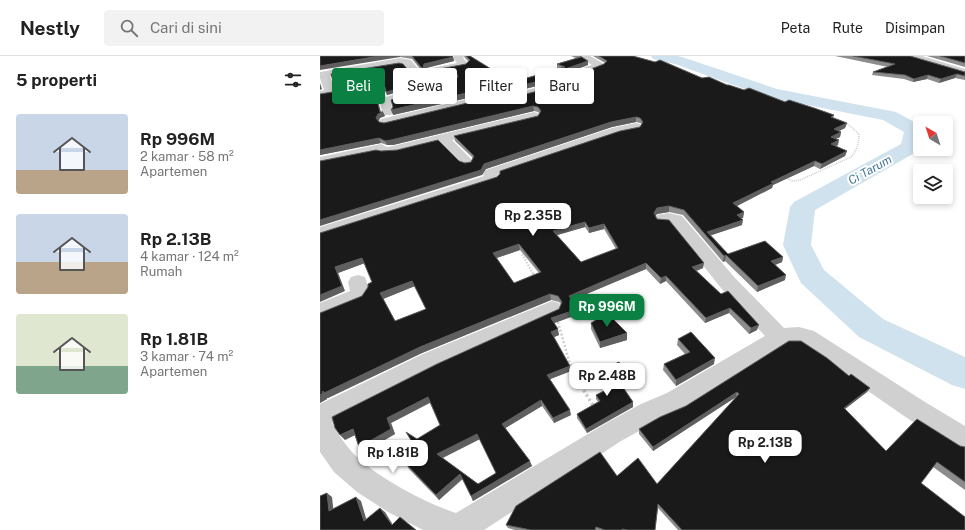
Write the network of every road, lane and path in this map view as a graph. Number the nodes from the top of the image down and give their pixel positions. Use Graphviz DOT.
graph roads {
  1 [pos="459,56"];
  2 [pos="582,56"];
  3 [pos="912,56"];
  4 [pos="412,68"];
  5 [pos="443,68"];
  6 [pos="965,72"];
  7 [pos="322,74"];
  8 [pos="325,93"];
  9 [pos="393,99"];
  10 [pos="386,101"];
  11 [pos="534,116"];
  12 [pos="826,116"];
  13 [pos="636,127"];
  14 [pos="383,134"];
  15 [pos="443,138"];
  16 [pos="320,161"];
  17 [pos="467,162"];
  18 [pos="780,174"];
  19 [pos="663,219"];
  20 [pos="320,233"];
  21 [pos="527,250"];
  22 [pos="358,282"];
  23 [pos="552,308"];
  24 [pos="320,311"];
  25 [pos="780,338"];
  26 [pos="320,416"];
  27 [pos="320,427"];
  28 [pos="612,433"];
  29 [pos="965,440"];
  30 [pos="458,530"];
  1 -- 5 [label="street"];
  2 -- 14 [label="street"];
  3 -- 6 [label="street"];
  4 -- 7 [label="street"];
  7 -- 8 [label="street"];
  8 -- 10 [label="street"];
  9 -- 10 [label="street"];
  10 -- 14 [label="street"];
  11 -- 15 [label="street"];
  12 -- 18 [label="path"];
  13 -- 20 [label="street"];
  14 -- 15 [label="street"];
  14 -- 16 [label="street"];
  15 -- 17 [label="street"];
  19 -- 25 [label="street"];
  21 -- 23 [label="path"];
  22 -- 24 [label="street"];
  23 -- 26 [label="street"];
  23 -- 28 [label="path"];
  25 -- 28 [label="street"];
  25 -- 29 [label="street"];
  27 -- 30 [label="street"];
  28 -- 30 [label="street"];
}
